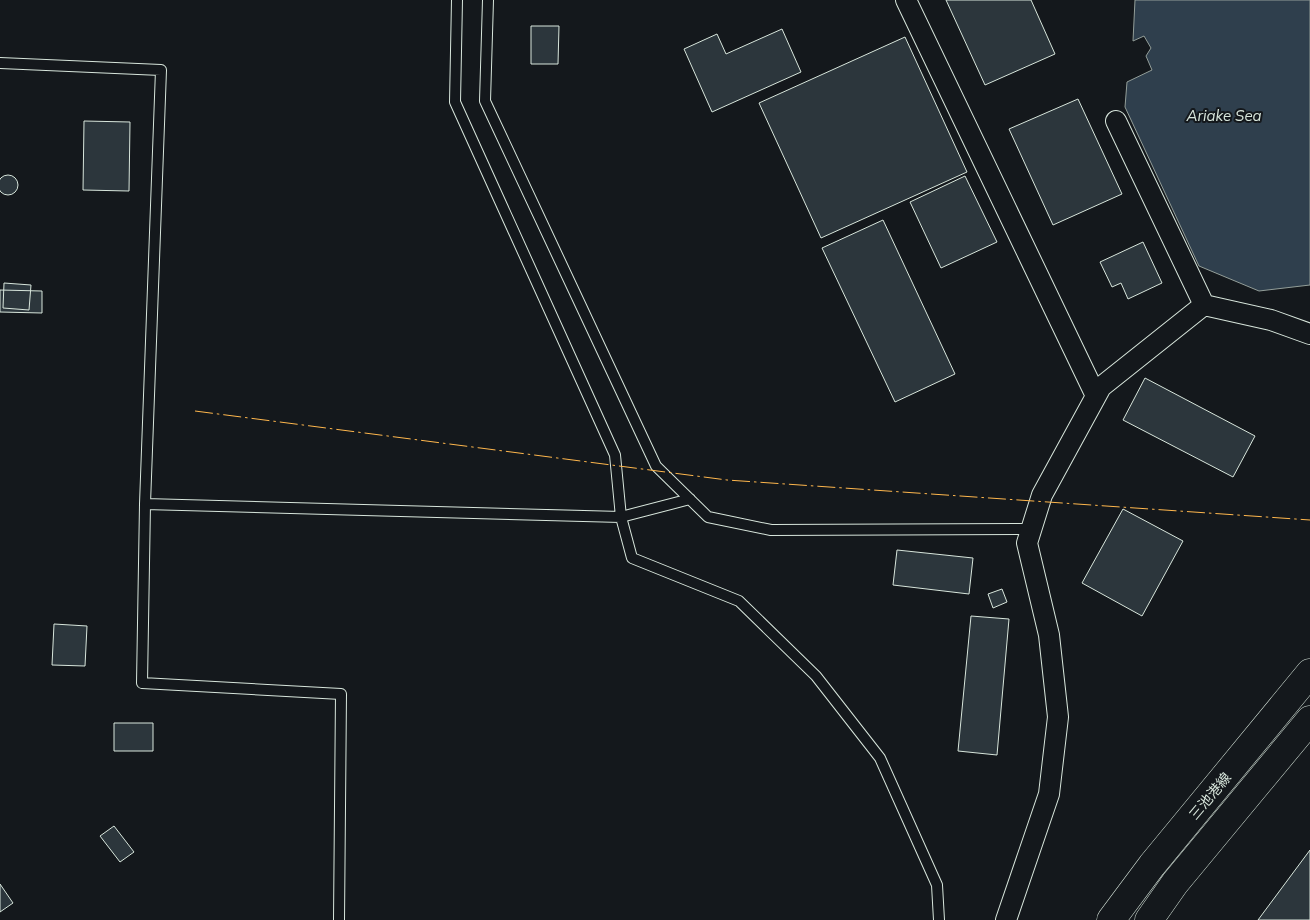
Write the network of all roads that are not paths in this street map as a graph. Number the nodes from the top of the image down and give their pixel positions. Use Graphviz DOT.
graph roads {
  1 [pos="457,0"];
  2 [pos="488,0"];
  3 [pos="906,0"];
  4 [pos="0,63"];
  5 [pos="1116,122"];
  6 [pos="1204,305"];
  7 [pos="1310,334"];
  8 [pos="1096,396"];
  9 [pos="690,499"];
  10 [pos="145,504"];
  11 [pos="622,516"];
  12 [pos="1031,530"];
  13 [pos="1310,673"];
  14 [pos="1310,720"];
  15 [pos="339,920"];
  16 [pos="939,920"];
  17 [pos="1006,920"];
  18 [pos="1111,920"];
  19 [pos="1149,920"];
  1 -- 11 [label="lane"];
  2 -- 9 [label="lane"];
  3 -- 8 [label="street"];
  4 -- 10 [label="lane"];
  5 -- 6 [label="street"];
  6 -- 7 [label="street"];
  6 -- 8 [label="street"];
  8 -- 12 [label="street"];
  9 -- 11 [label="lane"];
  9 -- 12 [label="lane"];
  10 -- 11 [label="lane"];
  10 -- 15 [label="lane"];
  11 -- 16 [label="lane"];
  12 -- 17 [label="street"];
  13 -- 18 [label="main road, 三池港線"];
  14 -- 19 [label="main road"];
}
